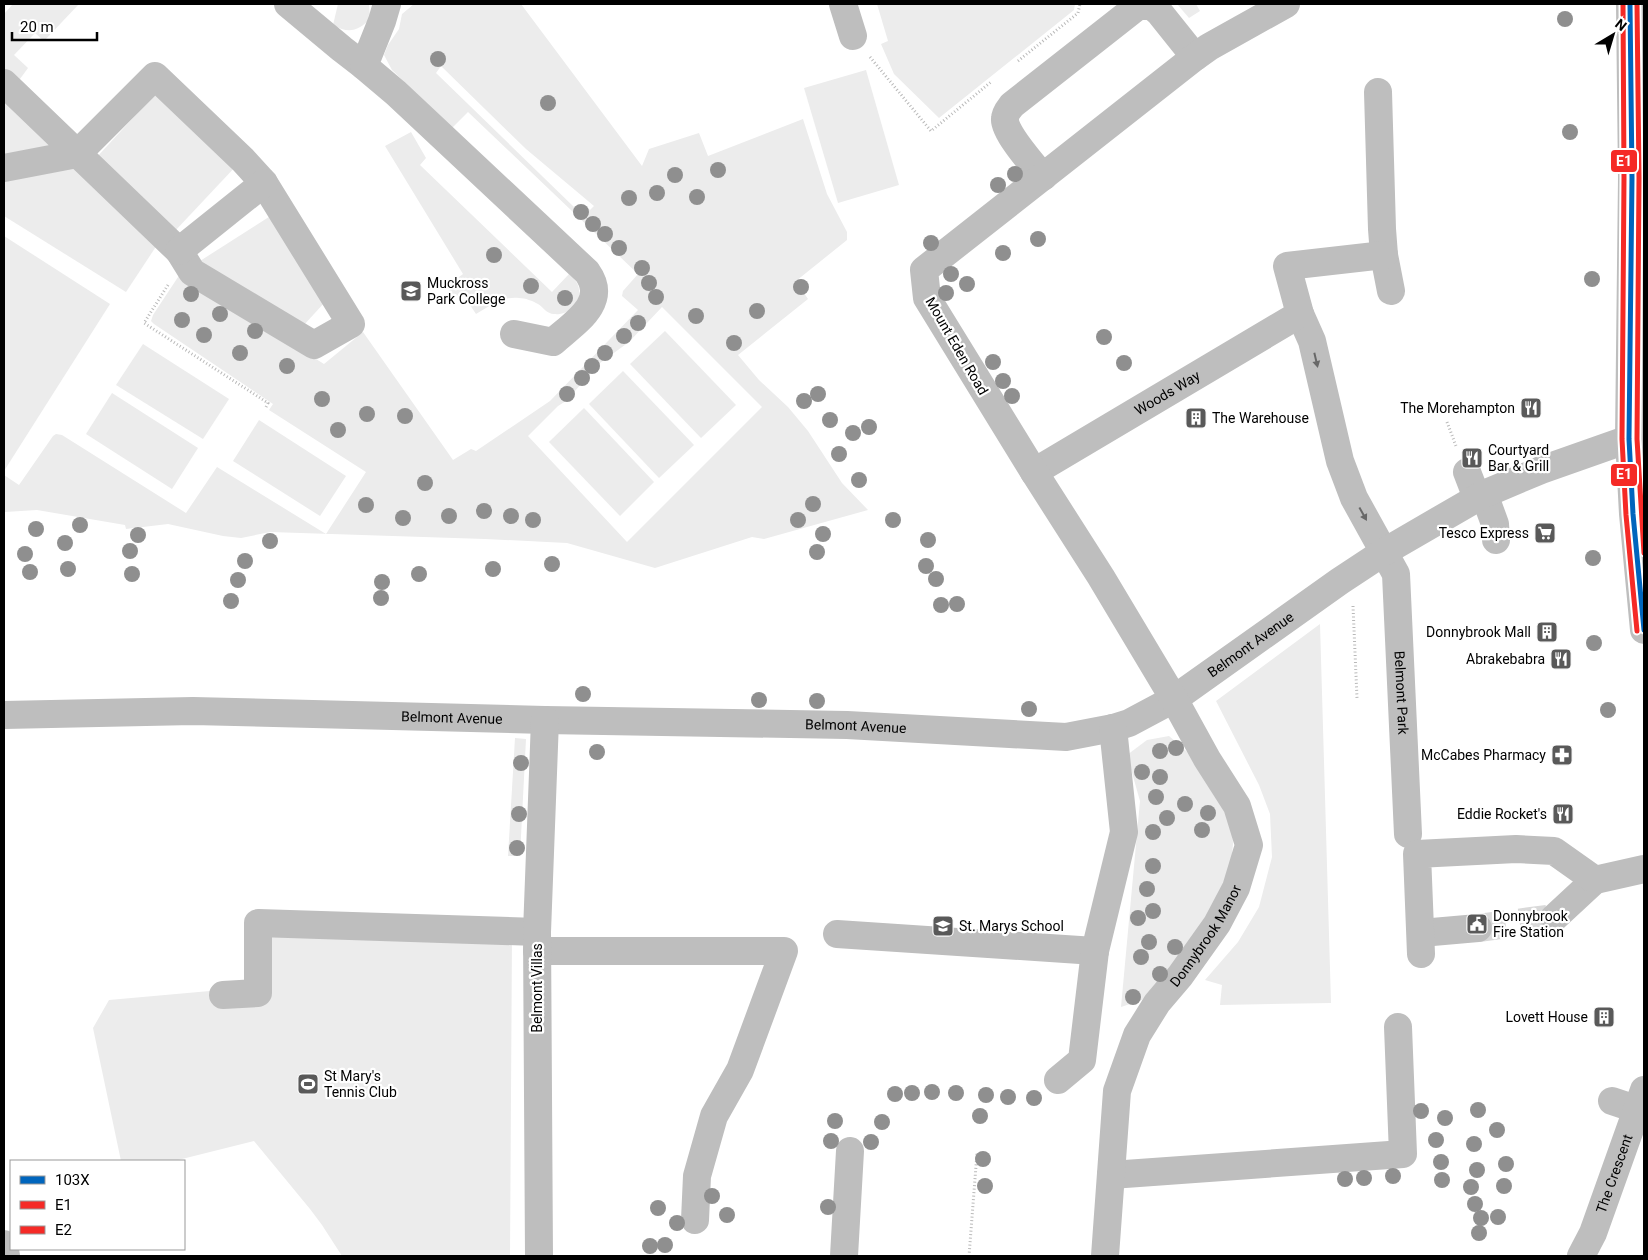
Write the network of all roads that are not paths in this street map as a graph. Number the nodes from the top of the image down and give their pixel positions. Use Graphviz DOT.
graph roads {
  1 [pos="288,4"];
  2 [pos="387,4"];
  3 [pos="843,4"];
  4 [pos="1286,4"];
  5 [pos="1630,4"];
  6 [pos="853,36"];
  7 [pos="1195,57"];
  8 [pos="364,66"];
  9 [pos="4,83"];
  10 [pos="1378,92"];
  11 [pos="78,154"];
  12 [pos="4,168"];
  13 [pos="1043,177"];
  14 [pos="1638,178"];
  15 [pos="264,183"];
  16 [pos="178,251"];
  17 [pos="1384,255"];
  18 [pos="1391,291"];
  19 [pos="1300,314"];
  20 [pos="514,334"];
  21 [pos="1636,439"];
  22 [pos="1034,472"];
  23 [pos="1467,472"];
  24 [pos="1480,496"];
  25 [pos="1496,540"];
  26 [pos="1384,552"];
  27 [pos="1644,630"];
  28 [pos="1174,699"];
  29 [pos="4,714"];
  30 [pos="545,720"];
  31 [pos="1113,728"];
  32 [pos="1408,834"];
  33 [pos="1644,869"];
  34 [pos="1595,880"];
  35 [pos="1554,918"];
  36 [pos="1478,928"];
  37 [pos="837,934"];
  38 [pos="537,942"];
  39 [pos="1095,951"];
  40 [pos="223,995"];
  41 [pos="1398,1027"];
  42 [pos="1058,1080"];
  43 [pos="1631,1100"];
  44 [pos="850,1151"];
  45 [pos="1111,1175"];
  46 [pos="695,1220"];
  47 [pos="1594,1242"];
  48 [pos="4,1244"];
  49 [pos="6,1256"];
  50 [pos="539,1256"];
  51 [pos="844,1256"];
  52 [pos="1105,1256"];
  1 -- 8 [label="street"];
  2 -- 8 [label="street"];
  3 -- 6 [label="street"];
  4 -- 7 [label="street, Mount Eden Road"];
  5 -- 14 [label="street"];
  7 -- 13 [label="street, Mount Eden Road"];
  7 -- 13 [label="street"];
  8 -- 20 [label="street"];
  9 -- 11 [label="street"];
  10 -- 17 [label="street"];
  11 -- 12 [label="street"];
  11 -- 15 [label="street"];
  11 -- 16 [label="street"];
  13 -- 22 [label="street, Mount Eden Road"];
  14 -- 21 [label="street"];
  15 -- 16 [label="street"];
  15 -- 16 [label="street"];
  17 -- 18 [label="street"];
  17 -- 19 [label="street"];
  19 -- 22 [label="street, Woods Way"];
  19 -- 26 [label="street, one-way"];
  21 -- 24 [label="street, Belmont Avenue"];
  21 -- 27 [label="street"];
  22 -- 28 [label="street, Mount Eden Road"];
  23 -- 24 [label="street"];
  24 -- 25 [label="street"];
  24 -- 26 [label="street, Belmont Avenue"];
  26 -- 28 [label="street, Belmont Avenue"];
  26 -- 32 [label="street, Belmont Park"];
  28 -- 31 [label="street, Belmont Avenue"];
  28 -- 45 [label="street, Donnybrook Manor"];
  29 -- 30 [label="street, Belmont Avenue"];
  30 -- 31 [label="street, Belmont Avenue"];
  30 -- 38 [label="street, Belmont Villas"];
  31 -- 39 [label="street"];
  33 -- 34 [label="street"];
  34 -- 35 [label="street"];
  34 -- 36 [label="street"];
  37 -- 39 [label="street"];
  38 -- 40 [label="street"];
  38 -- 46 [label="street"];
  38 -- 50 [label="street, Belmont Villas"];
  39 -- 42 [label="street"];
  41 -- 45 [label="street"];
  43 -- 47 [label="street, The Crescent"];
  44 -- 51 [label="street"];
  45 -- 52 [label="street, Donnybrook Manor"];
  48 -- 49 [label="street"];
}
